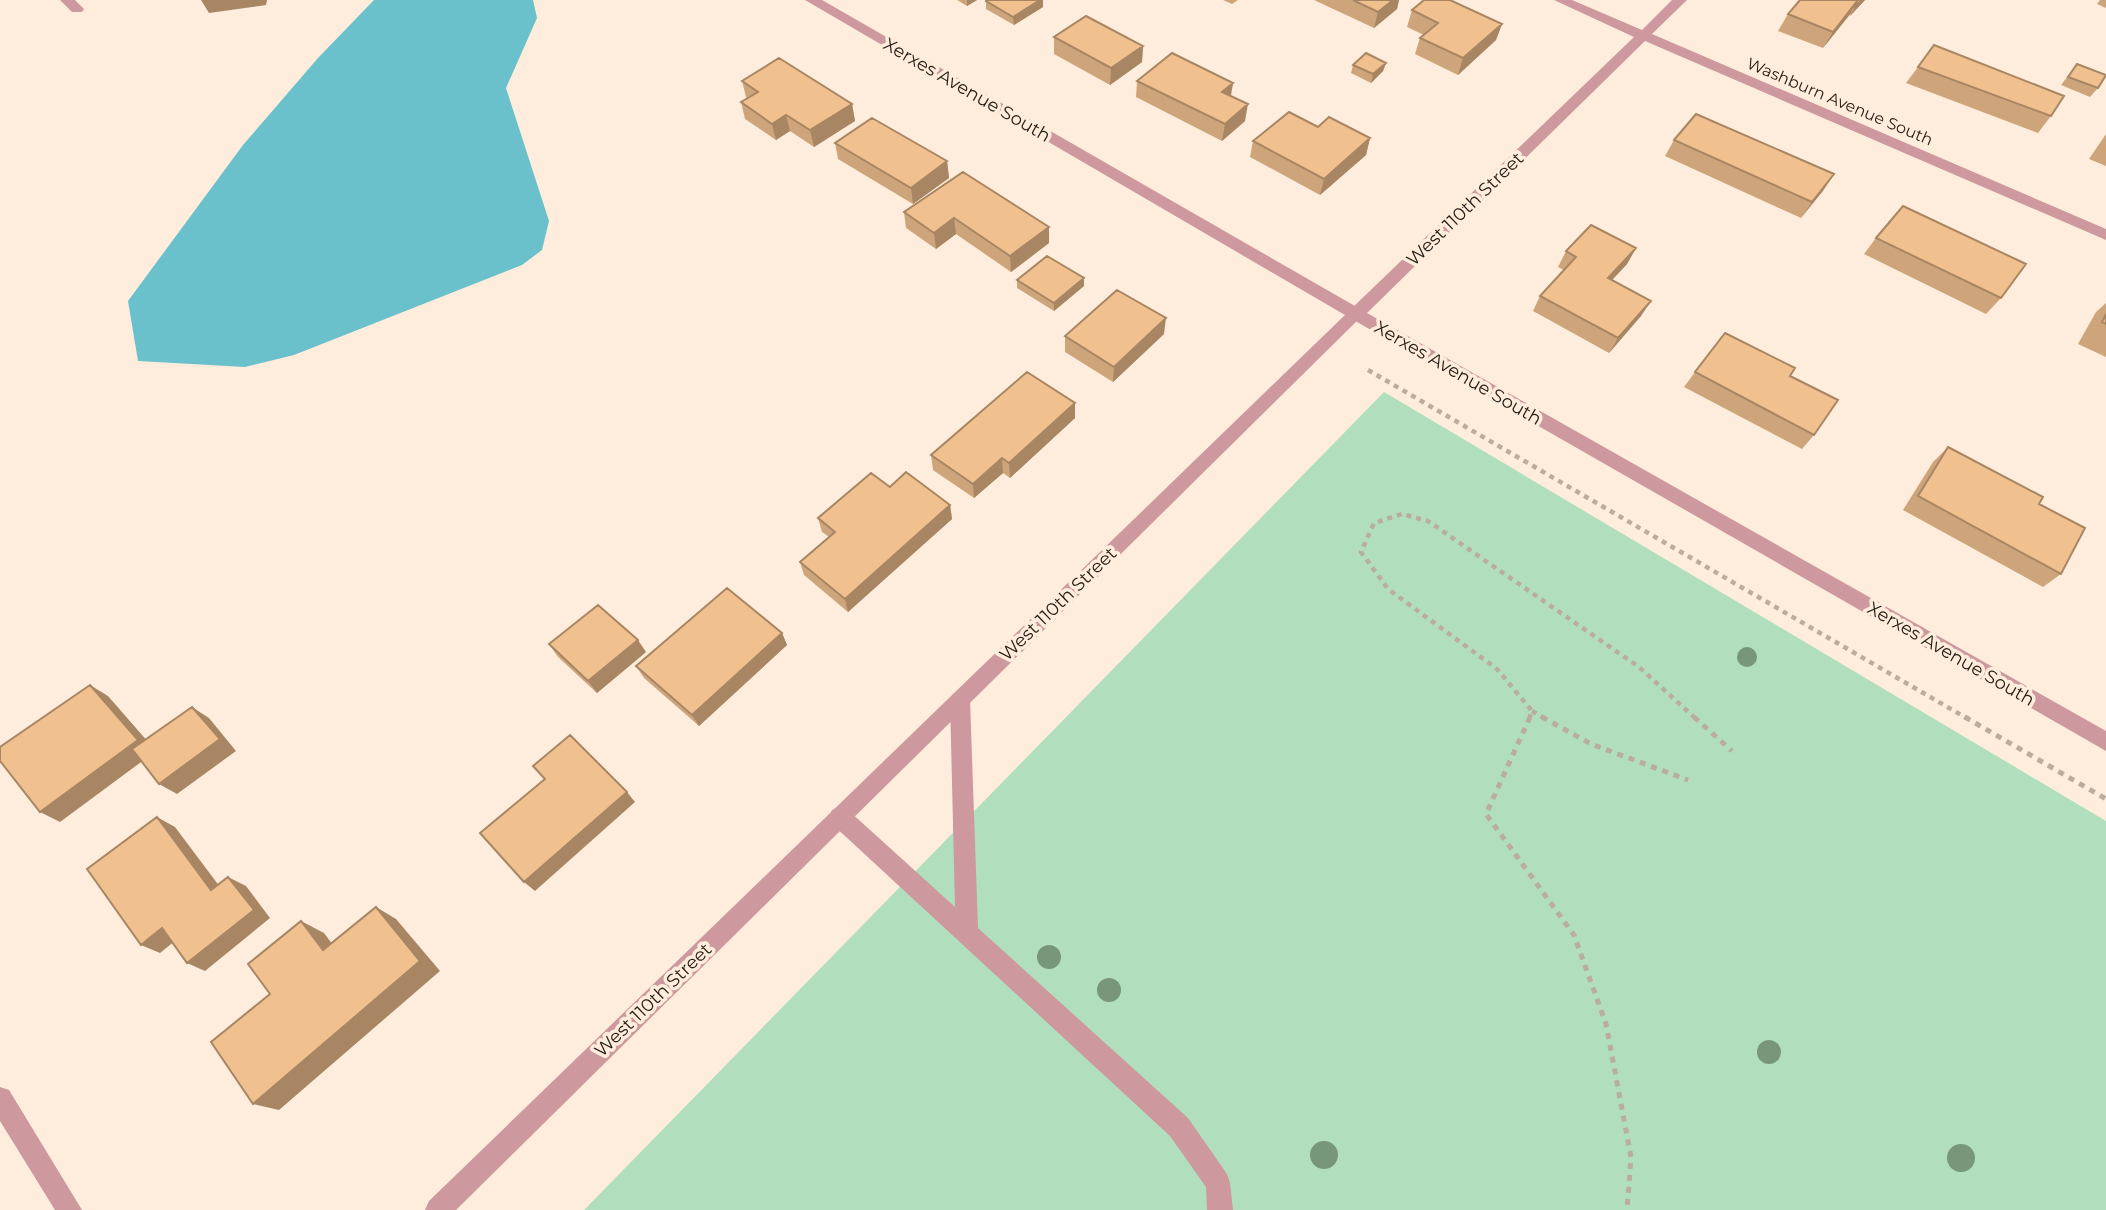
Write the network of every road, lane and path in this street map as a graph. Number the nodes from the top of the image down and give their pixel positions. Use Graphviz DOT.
graph roads {
  1 [pos="812,0"];
  2 [pos="1561,0"];
  3 [pos="1680,0"];
  4 [pos="1643,36"];
  5 [pos="2106,235"];
  6 [pos="1356,314"];
  7 [pos="1368,370"];
  8 [pos="960,700"];
  9 [pos="1532,711"];
  10 [pos="2106,742"];
  11 [pos="1732,751"];
  12 [pos="1688,780"];
  13 [pos="2106,799"];
  14 [pos="840,817"];
  15 [pos="967,933"];
  16 [pos="0,1099"];
  17 [pos="69,1210"];
  18 [pos="438,1210"];
  19 [pos="1220,1210"];
  20 [pos="1627,1210"];
  1 -- 6 [label="street, Xerxes Avenue South"];
  2 -- 4 [label="street, Washburn Avenue South"];
  3 -- 4 [label="street, West 110th Street"];
  4 -- 5 [label="street, Washburn Avenue South"];
  4 -- 6 [label="street, West 110th Street"];
  6 -- 8 [label="street, West 110th Street"];
  6 -- 10 [label="street, Xerxes Avenue South"];
  7 -- 13 [label="path"];
  8 -- 14 [label="street, West 110th Street"];
  8 -- 15 [label="street"];
  9 -- 11 [label="path"];
  9 -- 12 [label="path"];
  9 -- 20 [label="path"];
  14 -- 15 [label="street"];
  14 -- 18 [label="street, West 110th Street"];
  15 -- 19 [label="street"];
  16 -- 17 [label="street"];
}
